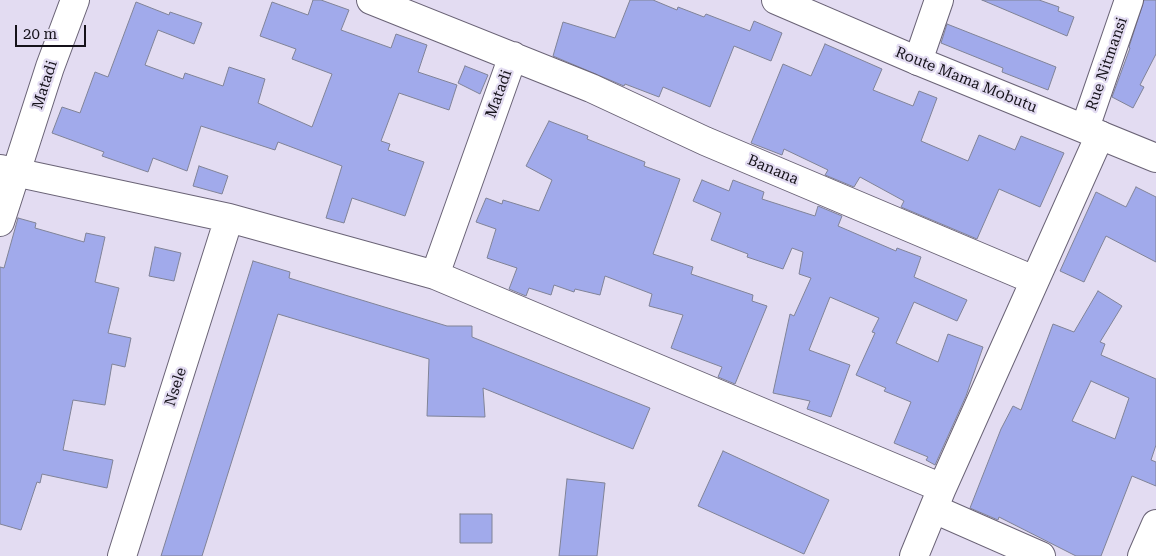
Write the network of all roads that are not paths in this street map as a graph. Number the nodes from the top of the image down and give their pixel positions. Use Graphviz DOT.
graph roads {
  1 [pos="75,0"];
  2 [pos="372,0"];
  3 [pos="776,0"];
  4 [pos="939,0"];
  5 [pos="1129,0"];
  6 [pos="513,56"];
  7 [pos="918,61"];
  8 [pos="1093,132"];
  9 [pos="1156,158"];
  10 [pos="8,170"];
  11 [pos="229,218"];
  12 [pos="0,222"];
  13 [pos="435,275"];
  14 [pos="1034,280"];
  15 [pos="938,499"];
  16 [pos="1156,524"];
  17 [pos="122,556"];
  18 [pos="914,556"];
  19 [pos="1041,556"];
  20 [pos="1142,556"];
  1 -- 10 [label="street, Matadi"];
  2 -- 6 [label="street, Matadi"];
  3 -- 7 [label="street, Route Mama Mobutu"];
  4 -- 7 [label="street"];
  5 -- 8 [label="street, Rue Nitmansi"];
  6 -- 13 [label="street, Matadi"];
  6 -- 14 [label="street, Banana"];
  7 -- 8 [label="street, Route Mama Mobutu"];
  8 -- 9 [label="street, Route Mama Mobutu"];
  8 -- 14 [label="street"];
  10 -- 11 [label="street"];
  10 -- 12 [label="street"];
  11 -- 13 [label="street"];
  11 -- 17 [label="street, Nsele"];
  13 -- 15 [label="street"];
  14 -- 15 [label="street"];
  15 -- 18 [label="street"];
  15 -- 19 [label="street"];
  16 -- 20 [label="street"];
}
